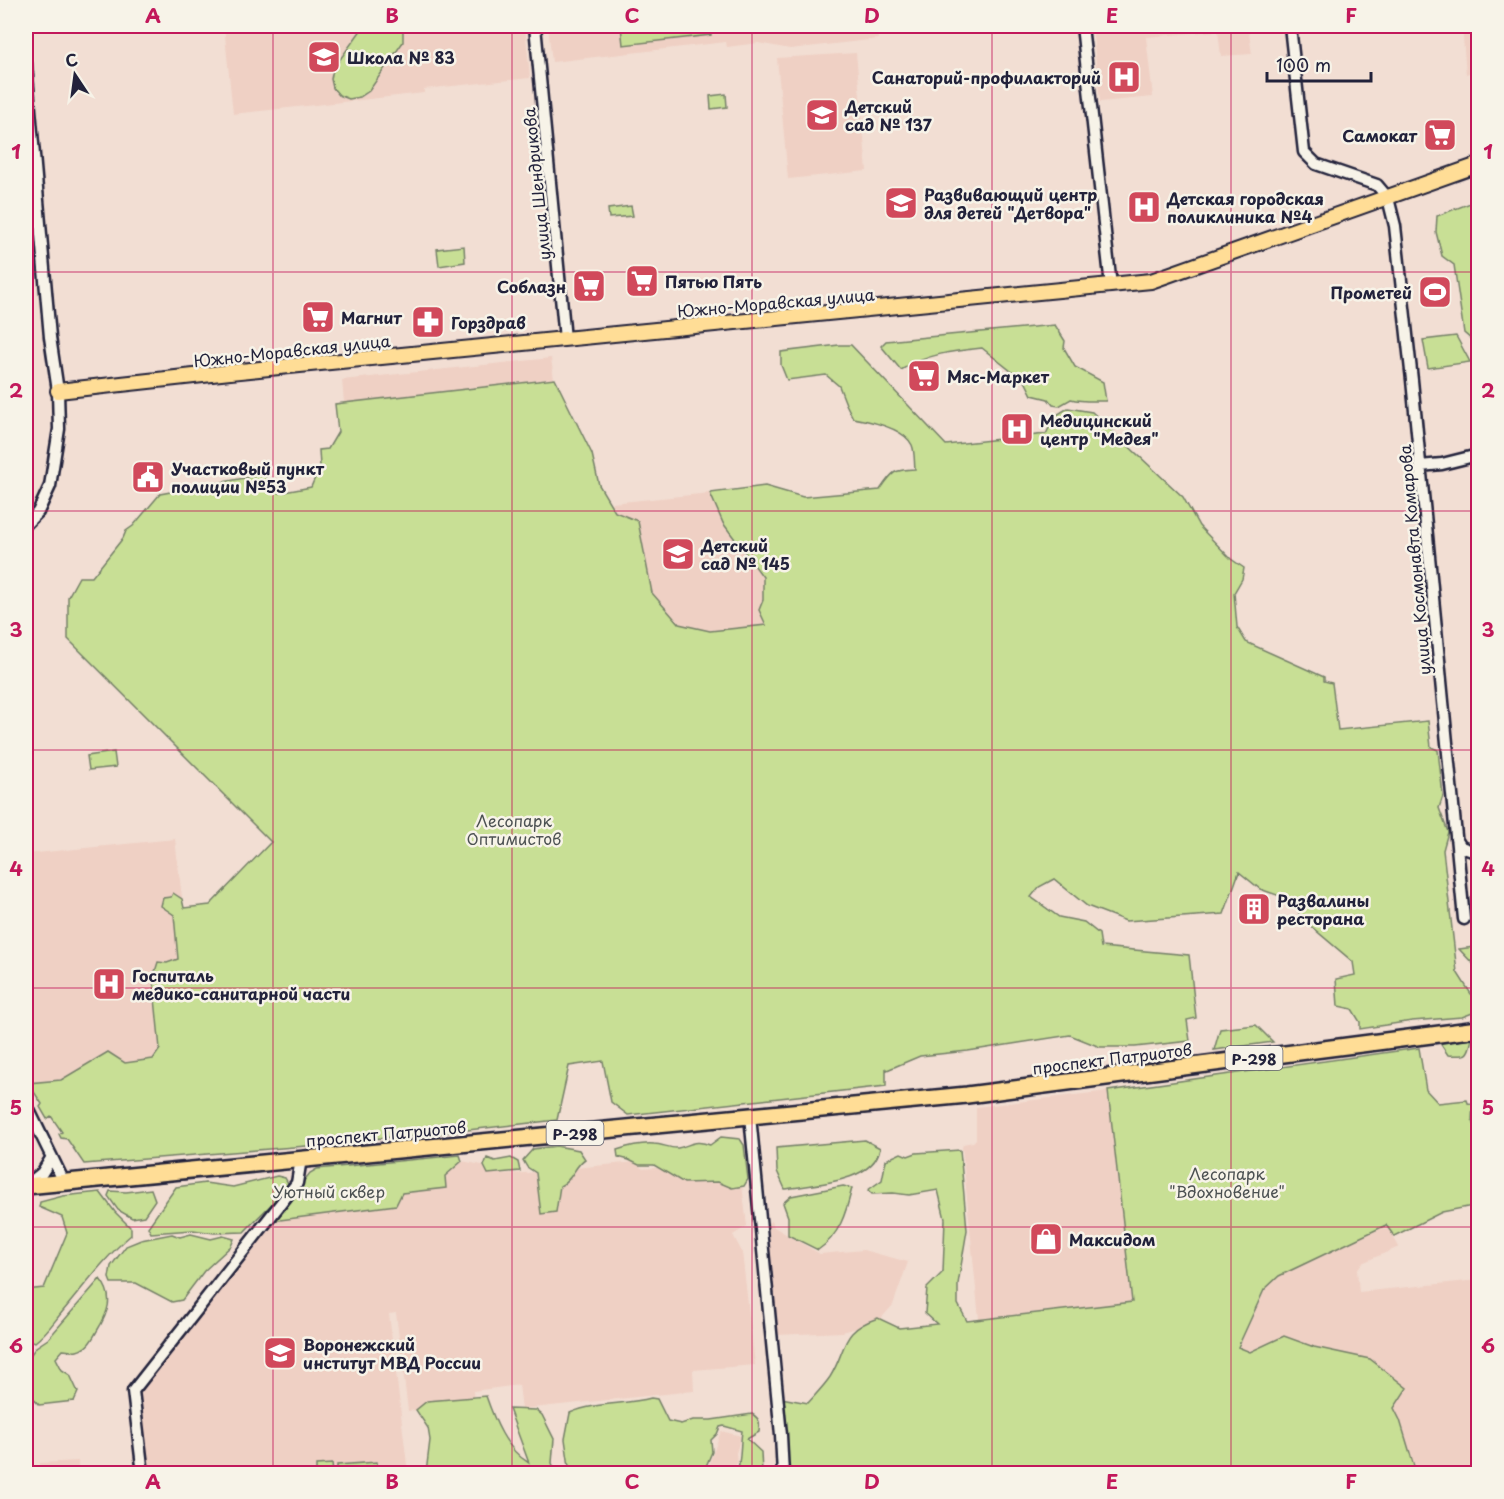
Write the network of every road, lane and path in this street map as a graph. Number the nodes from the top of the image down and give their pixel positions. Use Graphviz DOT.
graph roads {
  1 [pos="535,26"];
  2 [pos="1082,26"];
  3 [pos="1290,26"];
  4 [pos="26,64"];
  5 [pos="1479,165"];
  6 [pos="1388,198"];
  7 [pos="1111,286"];
  8 [pos="565,339"];
  9 [pos="58,392"];
  10 [pos="1479,455"];
  11 [pos="1420,466"];
  12 [pos="26,524"];
  13 [pos="1456,839"];
  14 [pos="1479,853"];
  15 [pos="1464,919"];
  16 [pos="1479,1029"];
  17 [pos="26,1104"];
  18 [pos="750,1116"];
  19 [pos="52,1157"];
  20 [pos="301,1159"];
  21 [pos="64,1182"];
  22 [pos="26,1186"];
  23 [pos="143,1473"];
  24 [pos="783,1473"];
  1 -- 8 [label="street, улица Шендрикова"];
  2 -- 7 [label="street"];
  3 -- 6 [label="street"];
  4 -- 9 [label="street"];
  5 -- 6 [label="main road, Южно-Моравская улица"];
  6 -- 7 [label="main road, Южно-Моравская улица"];
  6 -- 11 [label="street, улица Космонавта Комарова"];
  7 -- 8 [label="main road, Южно-Моравская улица"];
  8 -- 9 [label="main road, Южно-Моравская улица"];
  9 -- 12 [label="street"];
  10 -- 11 [label="street"];
  11 -- 13 [label="street, улица Космонавта Комарова"];
  13 -- 14 [label="street"];
  13 -- 15 [label="street, улица Космонавта Комарова"];
  16 -- 18 [label="highway, проспект Патриотов / Р-298"];
  17 -- 19 [label="street"];
  18 -- 20 [label="highway, проспект Патриотов / Р-298"];
  18 -- 24 [label="street"];
  19 -- 21 [label="street"];
  19 -- 22 [label="street"];
  20 -- 21 [label="highway, проспект Патриотов / Р-298"];
  20 -- 23 [label="street"];
  21 -- 22 [label="highway, проспект Патриотов / Р-298"];
}
